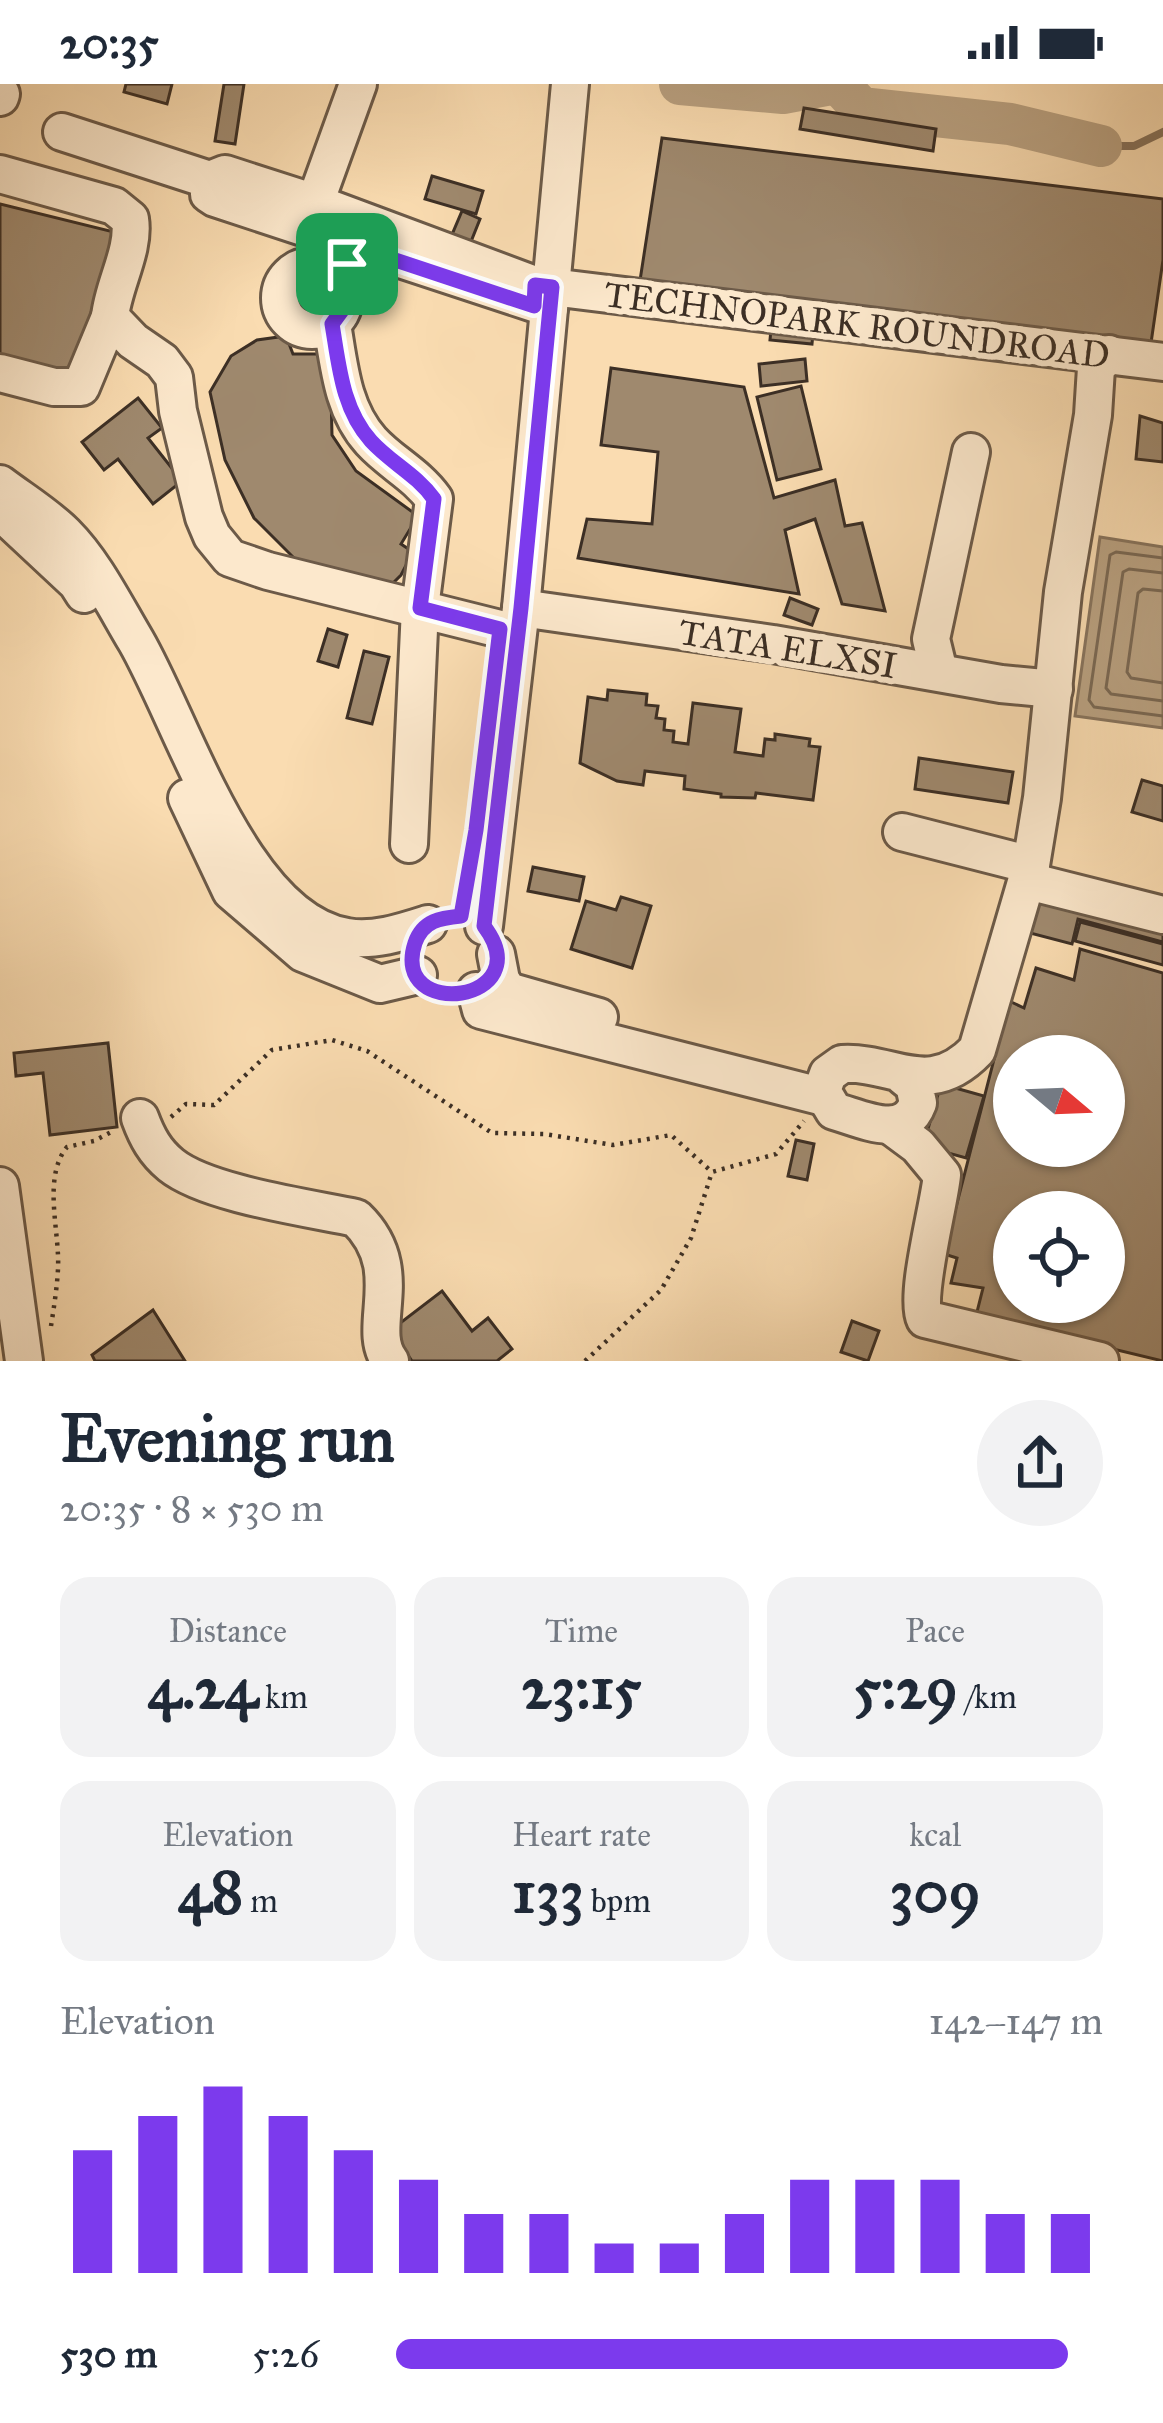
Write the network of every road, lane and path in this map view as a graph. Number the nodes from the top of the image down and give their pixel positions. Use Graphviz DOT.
graph roads {
  1 [pos="358,84"];
  2 [pos="563,93"];
  3 [pos="62,132"];
  4 [pos="0,174"];
  5 [pos="210,180"];
  6 [pos="316,218"];
  7 [pos="277,220"];
  8 [pos="356,247"];
  9 [pos="340,283"];
  10 [pos="282,287"];
  11 [pos="542,297"];
  12 [pos="110,317"];
  13 [pos="332,324"];
  14 [pos="1108,354"];
  15 [pos="1163,362"];
  16 [pos="0,373"];
  17 [pos="971,452"];
  18 [pos="0,484"];
  19 [pos="0,511"];
  20 [pos="420,608"];
  21 [pos="510,618"];
  22 [pos="939,672"];
  23 [pos="1054,688"];
  24 [pos="902,832"];
  25 [pos="409,844"];
  26 [pos="1030,873"];
  27 [pos="1163,915"];
  28 [pos="467,930"];
  29 [pos="418,974"];
  30 [pos="476,991"];
  31 [pos="904,1076"];
  32 [pos="824,1088"];
  33 [pos="140,1118"];
  34 [pos="891,1126"];
  35 [pos="712,1172"];
  36 [pos="0,1186"];
  37 [pos="8,1302"];
  38 [pos="50,1331"];
  39 [pos="24,1361"];
  40 [pos="390,1361"];
  41 [pos="585,1361"];
  42 [pos="1100,1361"];
  1 -- 6 [label="street"];
  2 -- 11 [label="street"];
  3 -- 5 [label="street"];
  4 -- 12 [label="street"];
  5 -- 6 [label="street"];
  5 -- 7 [label="street"];
  6 -- 7 [label="street"];
  6 -- 8 [label="street"];
  6 -- 11 [label="street"];
  7 -- 10 [label="street"];
  8 -- 9 [label="street"];
  8 -- 11 [label="street"];
  9 -- 10 [label="street"];
  9 -- 13 [label="street"];
  10 -- 13 [label="street"];
  11 -- 14 [label="street, TECHNOPARK ROUNDROAD"];
  11 -- 21 [label="street"];
  12 -- 16 [label="street"];
  12 -- 20 [label="street, TATA ELXSI"];
  13 -- 20 [label="street"];
  14 -- 15 [label="street, TECHNOPARK ROUNDROAD"];
  14 -- 23 [label="street"];
  17 -- 22 [label="street"];
  18 -- 28 [label="street"];
  19 -- 29 [label="street"];
  20 -- 21 [label="street, TATA ELXSI"];
  20 -- 25 [label="street"];
  21 -- 22 [label="street, TATA ELXSI"];
  21 -- 28 [label="street"];
  22 -- 23 [label="street, TATA ELXSI"];
  23 -- 26 [label="street"];
  24 -- 26 [label="street"];
  26 -- 27 [label="street"];
  26 -- 31 [label="street"];
  28 -- 29 [label="street"];
  28 -- 30 [label="street"];
  28 -- 32 [label="street"];
  29 -- 30 [label="street"];
  30 -- 32 [label="street"];
  31 -- 32 [label="street"];
  31 -- 34 [label="street"];
  32 -- 34 [label="street"];
  32 -- 35 [label="path"];
  33 -- 35 [label="path"];
  33 -- 38 [label="path"];
  33 -- 40 [label="street"];
  34 -- 42 [label="street"];
  35 -- 41 [label="path"];
  36 -- 37 [label="street"];
  37 -- 39 [label="street"];
}
